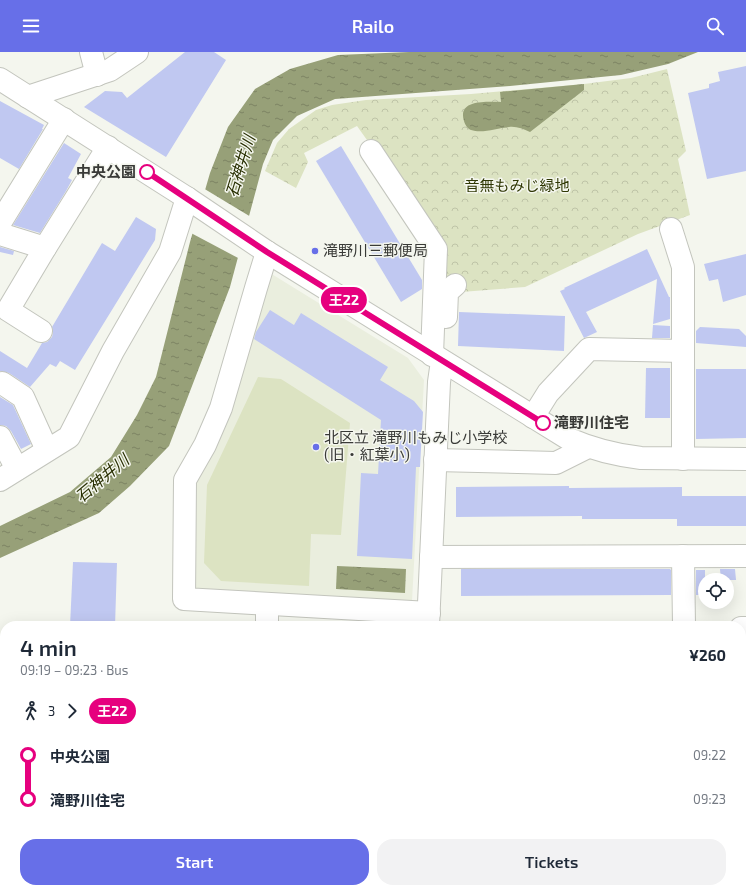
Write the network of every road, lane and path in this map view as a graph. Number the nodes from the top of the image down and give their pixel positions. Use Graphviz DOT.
graph roads {
  1 [pos="91,52"];
  2 [pos="137,52"];
  3 [pos="97,75"];
  4 [pos="2,83"];
  5 [pos="28,97"];
  6 [pos="64,119"];
  7 [pos="108,147"];
  8 [pos="371,151"];
  9 [pos="192,201"];
  10 [pos="0,223"];
  11 [pos="671,229"];
  12 [pos="0,234"];
  13 [pos="45,248"];
  14 [pos="267,252"];
  15 [pos="455,285"];
  16 [pos="41,331"];
  17 [pos="683,351"];
  18 [pos="440,359"];
  19 [pos="2,383"];
  20 [pos="533,417"];
  21 [pos="0,437"];
  22 [pos="588,447"];
  23 [pos="47,450"];
  24 [pos="683,459"];
  25 [pos="746,459"];
  26 [pos="435,460"];
  27 [pos="9,474"];
  28 [pos="683,556"];
  29 [pos="746,556"];
  30 [pos="431,557"];
  31 [pos="267,604"];
  32 [pos="429,620"];
  33 [pos="267,621"];
  34 [pos="684,621"];
  1 -- 3 [label="street"];
  2 -- 3 [label="street"];
  3 -- 5 [label="street"];
  4 -- 5 [label="street"];
  5 -- 6 [label="street"];
  6 -- 7 [label="street"];
  6 -- 10 [label="street"];
  7 -- 9 [label="street"];
  7 -- 13 [label="street"];
  8 -- 18 [label="street"];
  9 -- 14 [label="street"];
  9 -- 23 [label="street"];
  11 -- 17 [label="street"];
  12 -- 13 [label="street"];
  13 -- 16 [label="street"];
  14 -- 18 [label="street"];
  14 -- 31 [label="street"];
  15 -- 18 [label="street"];
  17 -- 20 [label="street"];
  17 -- 24 [label="street"];
  18 -- 20 [label="street"];
  18 -- 26 [label="street"];
  19 -- 23 [label="street"];
  20 -- 22 [label="street"];
  21 -- 27 [label="street"];
  22 -- 24 [label="street"];
  22 -- 26 [label="street"];
  23 -- 27 [label="street"];
  24 -- 25 [label="street"];
  26 -- 30 [label="street"];
  28 -- 29 [label="street"];
  28 -- 30 [label="street"];
  28 -- 34 [label="street"];
  30 -- 32 [label="street"];
  31 -- 32 [label="street"];
  31 -- 33 [label="street"];
}
